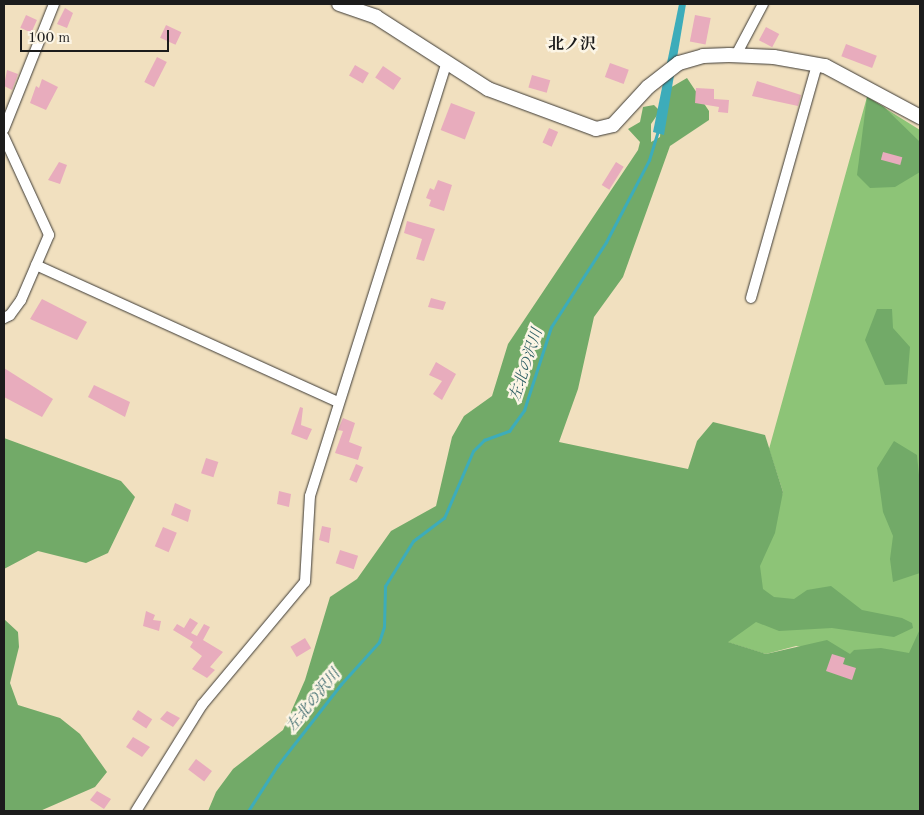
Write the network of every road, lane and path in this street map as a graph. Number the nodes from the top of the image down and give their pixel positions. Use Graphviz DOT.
graph roads {
  1 [pos="54,4"];
  2 [pos="339,4"];
  3 [pos="763,4"];
  4 [pos="736,56"];
  5 [pos="447,62"];
  6 [pos="817,64"];
  7 [pos="920,116"];
  8 [pos="4,129"];
  9 [pos="4,137"];
  10 [pos="36,265"];
  11 [pos="751,298"];
  12 [pos="4,318"];
  13 [pos="338,402"];
  14 [pos="136,811"];
  1 -- 8 [label="street"];
  2 -- 5 [label="street"];
  3 -- 4 [label="street"];
  4 -- 5 [label="street"];
  4 -- 6 [label="street"];
  5 -- 13 [label="street"];
  6 -- 7 [label="street"];
  6 -- 11 [label="street"];
  9 -- 10 [label="street"];
  10 -- 12 [label="street"];
  10 -- 13 [label="street"];
  13 -- 14 [label="street"];
}
